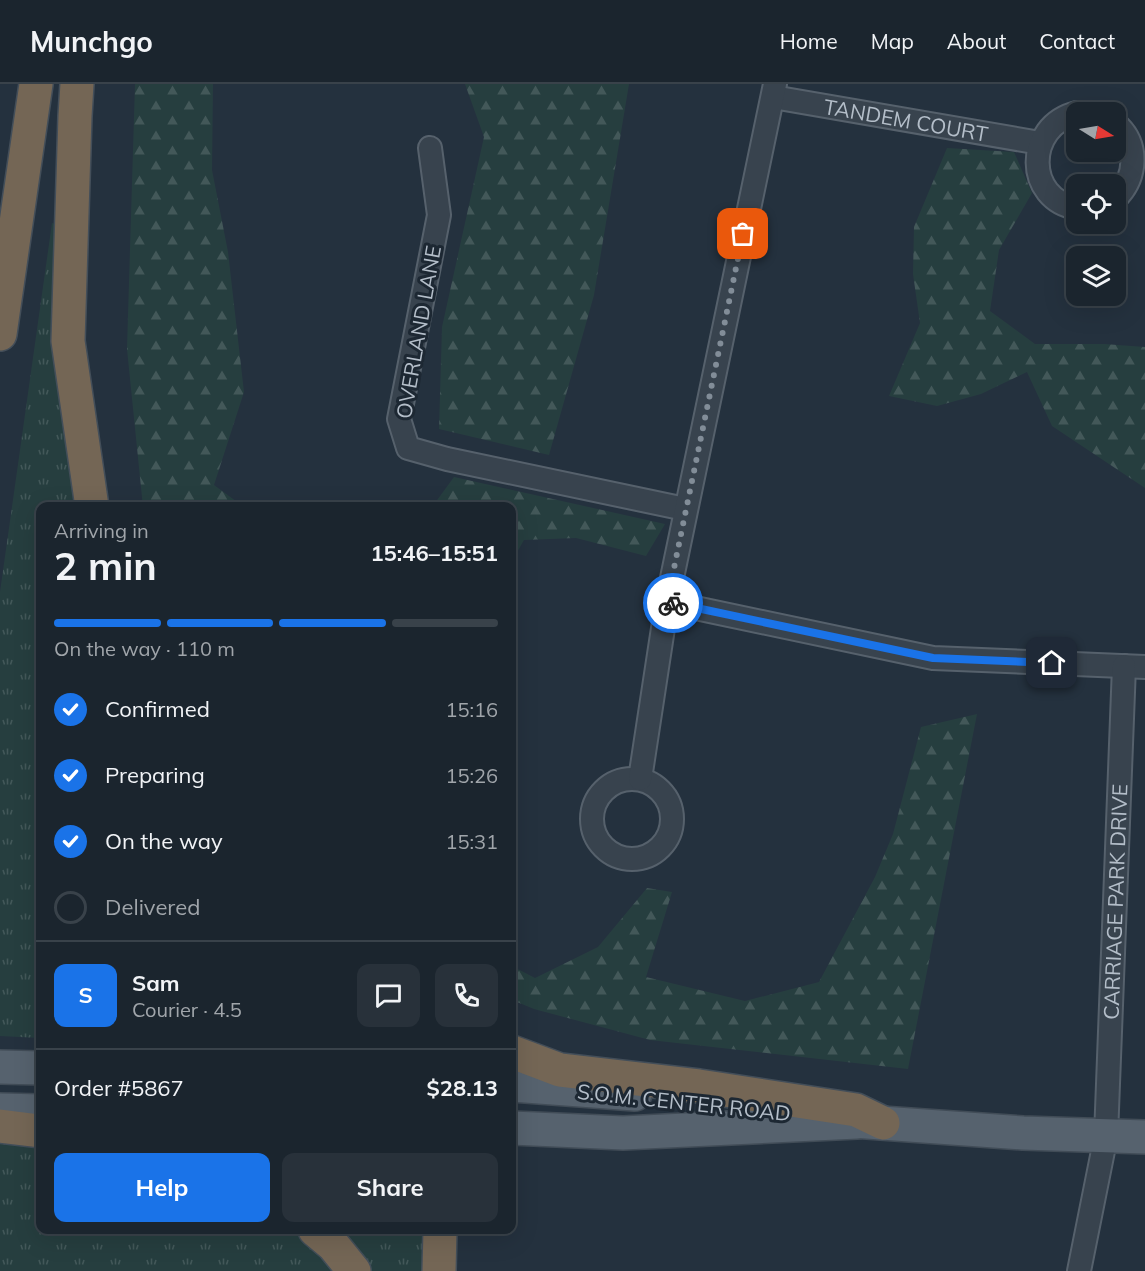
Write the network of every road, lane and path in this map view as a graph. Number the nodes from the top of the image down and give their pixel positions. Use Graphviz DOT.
graph roads {
  1 [pos="36,84"];
  2 [pos="77,84"];
  3 [pos="774,90"];
  4 [pos="1066,118"];
  5 [pos="1126,136"];
  6 [pos="1040,143"];
  7 [pos="430,148"];
  8 [pos="1126,186"];
  9 [pos="1066,204"];
  10 [pos="0,334"];
  11 [pos="91,502"];
  12 [pos="685,509"];
  13 [pos="667,602"];
  14 [pos="1134,666"];
  15 [pos="640,779"];
  16 [pos="516,1054"];
  17 [pos="0,1067"];
  18 [pos="36,1068"];
  19 [pos="516,1085"];
  20 [pos="0,1110"];
  21 [pos="36,1111"];
  22 [pos="870,1122"];
  23 [pos="0,1126"];
  24 [pos="516,1128"];
  25 [pos="36,1130"];
  26 [pos="1106,1136"];
  27 [pos="1145,1137"];
  28 [pos="320,1234"];
  29 [pos="440,1234"];
  30 [pos="354,1271"];
  31 [pos="439,1271"];
  32 [pos="1079,1271"];
  1 -- 10 [label="highway"];
  2 -- 11 [label="highway"];
  3 -- 6 [label="street, TANDEM COURT"];
  3 -- 12 [label="street"];
  4 -- 6 [label="street"];
  5 -- 8 [label="street"];
  6 -- 9 [label="street"];
  7 -- 12 [label="street, OVERLAND LANE"];
  12 -- 13 [label="street"];
  13 -- 14 [label="street"];
  13 -- 15 [label="street"];
  14 -- 26 [label="street, CARRIAGE PARK DRIVE"];
  16 -- 22 [label="highway"];
  17 -- 18 [label="main road"];
  19 -- 22 [label="main road, S.O.M. CENTER ROAD"];
  20 -- 21 [label="main road"];
  22 -- 24 [label="main road, S.O.M. CENTER ROAD"];
  22 -- 26 [label="main road, S.O.M. CENTER ROAD"];
  23 -- 25 [label="highway"];
  26 -- 27 [label="main road, S.O.M. CENTER ROAD"];
  26 -- 32 [label="street, CARRIAGE PARK DRIVE"];
  28 -- 30 [label="highway"];
  29 -- 31 [label="highway"];
}
